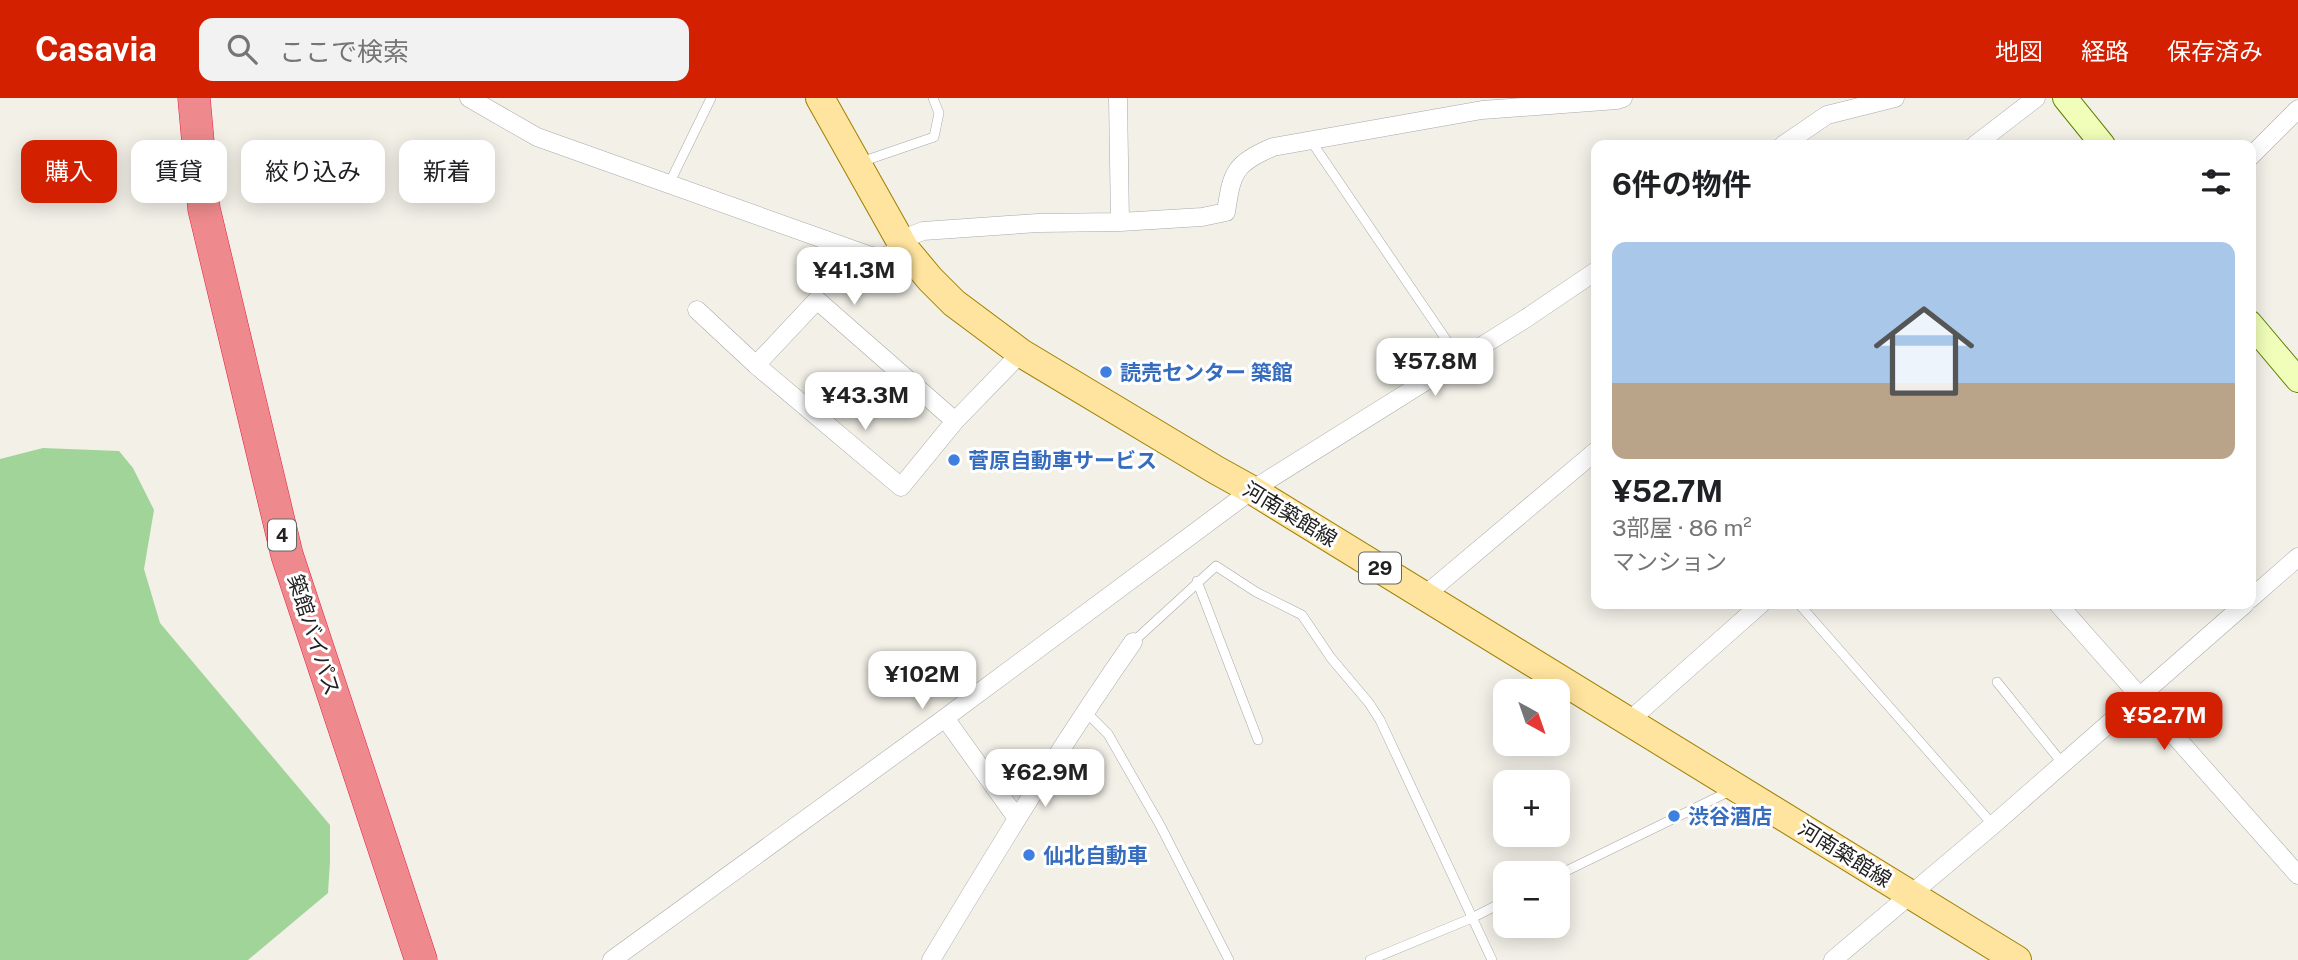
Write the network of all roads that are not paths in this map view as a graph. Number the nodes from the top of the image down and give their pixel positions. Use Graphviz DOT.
graph roads {
  1 [pos="194,98"];
  2 [pos="711,98"];
  3 [pos="820,98"];
  4 [pos="933,98"];
  5 [pos="1118,98"];
  6 [pos="1623,98"];
  7 [pos="1895,98"];
  8 [pos="2036,98"];
  9 [pos="2065,98"];
  10 [pos="477,100"];
  11 [pos="2298,109"];
  12 [pos="1791,140"];
  13 [pos="1981,140"];
  14 [pos="2099,140"];
  15 [pos="1311,141"];
  16 [pos="2256,151"];
  17 [pos="856,164"];
  18 [pos="669,184"];
  19 [pos="1120,222"];
  20 [pos="902,245"];
  21 [pos="1591,274"];
  22 [pos="696,310"];
  23 [pos="2256,330"];
  24 [pos="1021,353"];
  25 [pos="1460,360"];
  26 [pos="756,365"];
  27 [pos="2298,380"];
  28 [pos="955,421"];
  29 [pos="1591,455"];
  30 [pos="1252,490"];
  31 [pos="2298,557"];
  32 [pos="1197,582"];
  33 [pos="2256,594"];
  34 [pos="1424,596"];
  35 [pos="1755,609"];
  36 [pos="1803,609"];
  37 [pos="2063,609"];
  38 [pos="2239,609"];
  39 [pos="1133,642"];
  40 [pos="1997,682"];
  41 [pos="2141,696"];
  42 [pos="1085,711"];
  43 [pos="945,718"];
  44 [pos="1629,721"];
  45 [pos="1258,740"];
  46 [pos="2063,764"];
  47 [pos="1737,787"];
  48 [pos="1016,817"];
  49 [pos="1993,825"];
  50 [pos="1570,869"];
  51 [pos="2298,875"];
  52 [pos="1910,896"];
  53 [pos="1493,907"];
  54 [pos="1472,918"];
  55 [pos="421,960"];
  56 [pos="612,960"];
  57 [pos="931,960"];
  58 [pos="1229,960"];
  59 [pos="1370,960"];
  60 [pos="1492,960"];
  61 [pos="1833,960"];
  62 [pos="2017,960"];
  1 -- 55 [label="highway, 築館バイパス / 4"];
  2 -- 18 [label="lane"];
  3 -- 17 [label="main road, 河南築館線 / 29"];
  4 -- 17 [label="lane"];
  5 -- 19 [label="street"];
  6 -- 15 [label="street"];
  7 -- 12 [label="street"];
  8 -- 13 [label="street"];
  9 -- 14 [label="street"];
  10 -- 18 [label="street"];
  11 -- 16 [label="street"];
  15 -- 19 [label="street"];
  15 -- 25 [label="lane"];
  17 -- 20 [label="main road, 河南築館線 / 29"];
  18 -- 20 [label="street"];
  19 -- 20 [label="street"];
  20 -- 24 [label="main road, 河南築館線 / 29"];
  21 -- 25 [label="street"];
  22 -- 26 [label="street"];
  23 -- 27 [label="street"];
  24 -- 28 [label="street"];
  24 -- 30 [label="main road, 河南築館線 / 29"];
  25 -- 30 [label="street"];
  26 -- 28 [label="street"];
  26 -- 28 [label="street"];
  29 -- 34 [label="street"];
  30 -- 34 [label="main road, 河南築館線 / 29"];
  30 -- 43 [label="street"];
  31 -- 33 [label="street"];
  32 -- 39 [label="lane"];
  32 -- 45 [label="lane"];
  32 -- 54 [label="lane"];
  34 -- 44 [label="main road, 河南築館線 / 29"];
  35 -- 44 [label="street"];
  36 -- 49 [label="lane"];
  37 -- 41 [label="street"];
  38 -- 41 [label="street"];
  39 -- 42 [label="street"];
  40 -- 46 [label="lane"];
  41 -- 46 [label="street"];
  41 -- 51 [label="street"];
  42 -- 48 [label="street"];
  42 -- 58 [label="lane"];
  43 -- 48 [label="street"];
  43 -- 56 [label="street"];
  44 -- 47 [label="main road, 河南築館線 / 29"];
  46 -- 49 [label="street"];
  47 -- 50 [label="lane"];
  47 -- 52 [label="main road, 河南築館線 / 29"];
  48 -- 57 [label="street"];
  49 -- 52 [label="street"];
  52 -- 61 [label="street"];
  52 -- 62 [label="main road, 河南築館線 / 29"];
  53 -- 54 [label="lane"];
  54 -- 59 [label="lane"];
  54 -- 60 [label="lane"];
}
